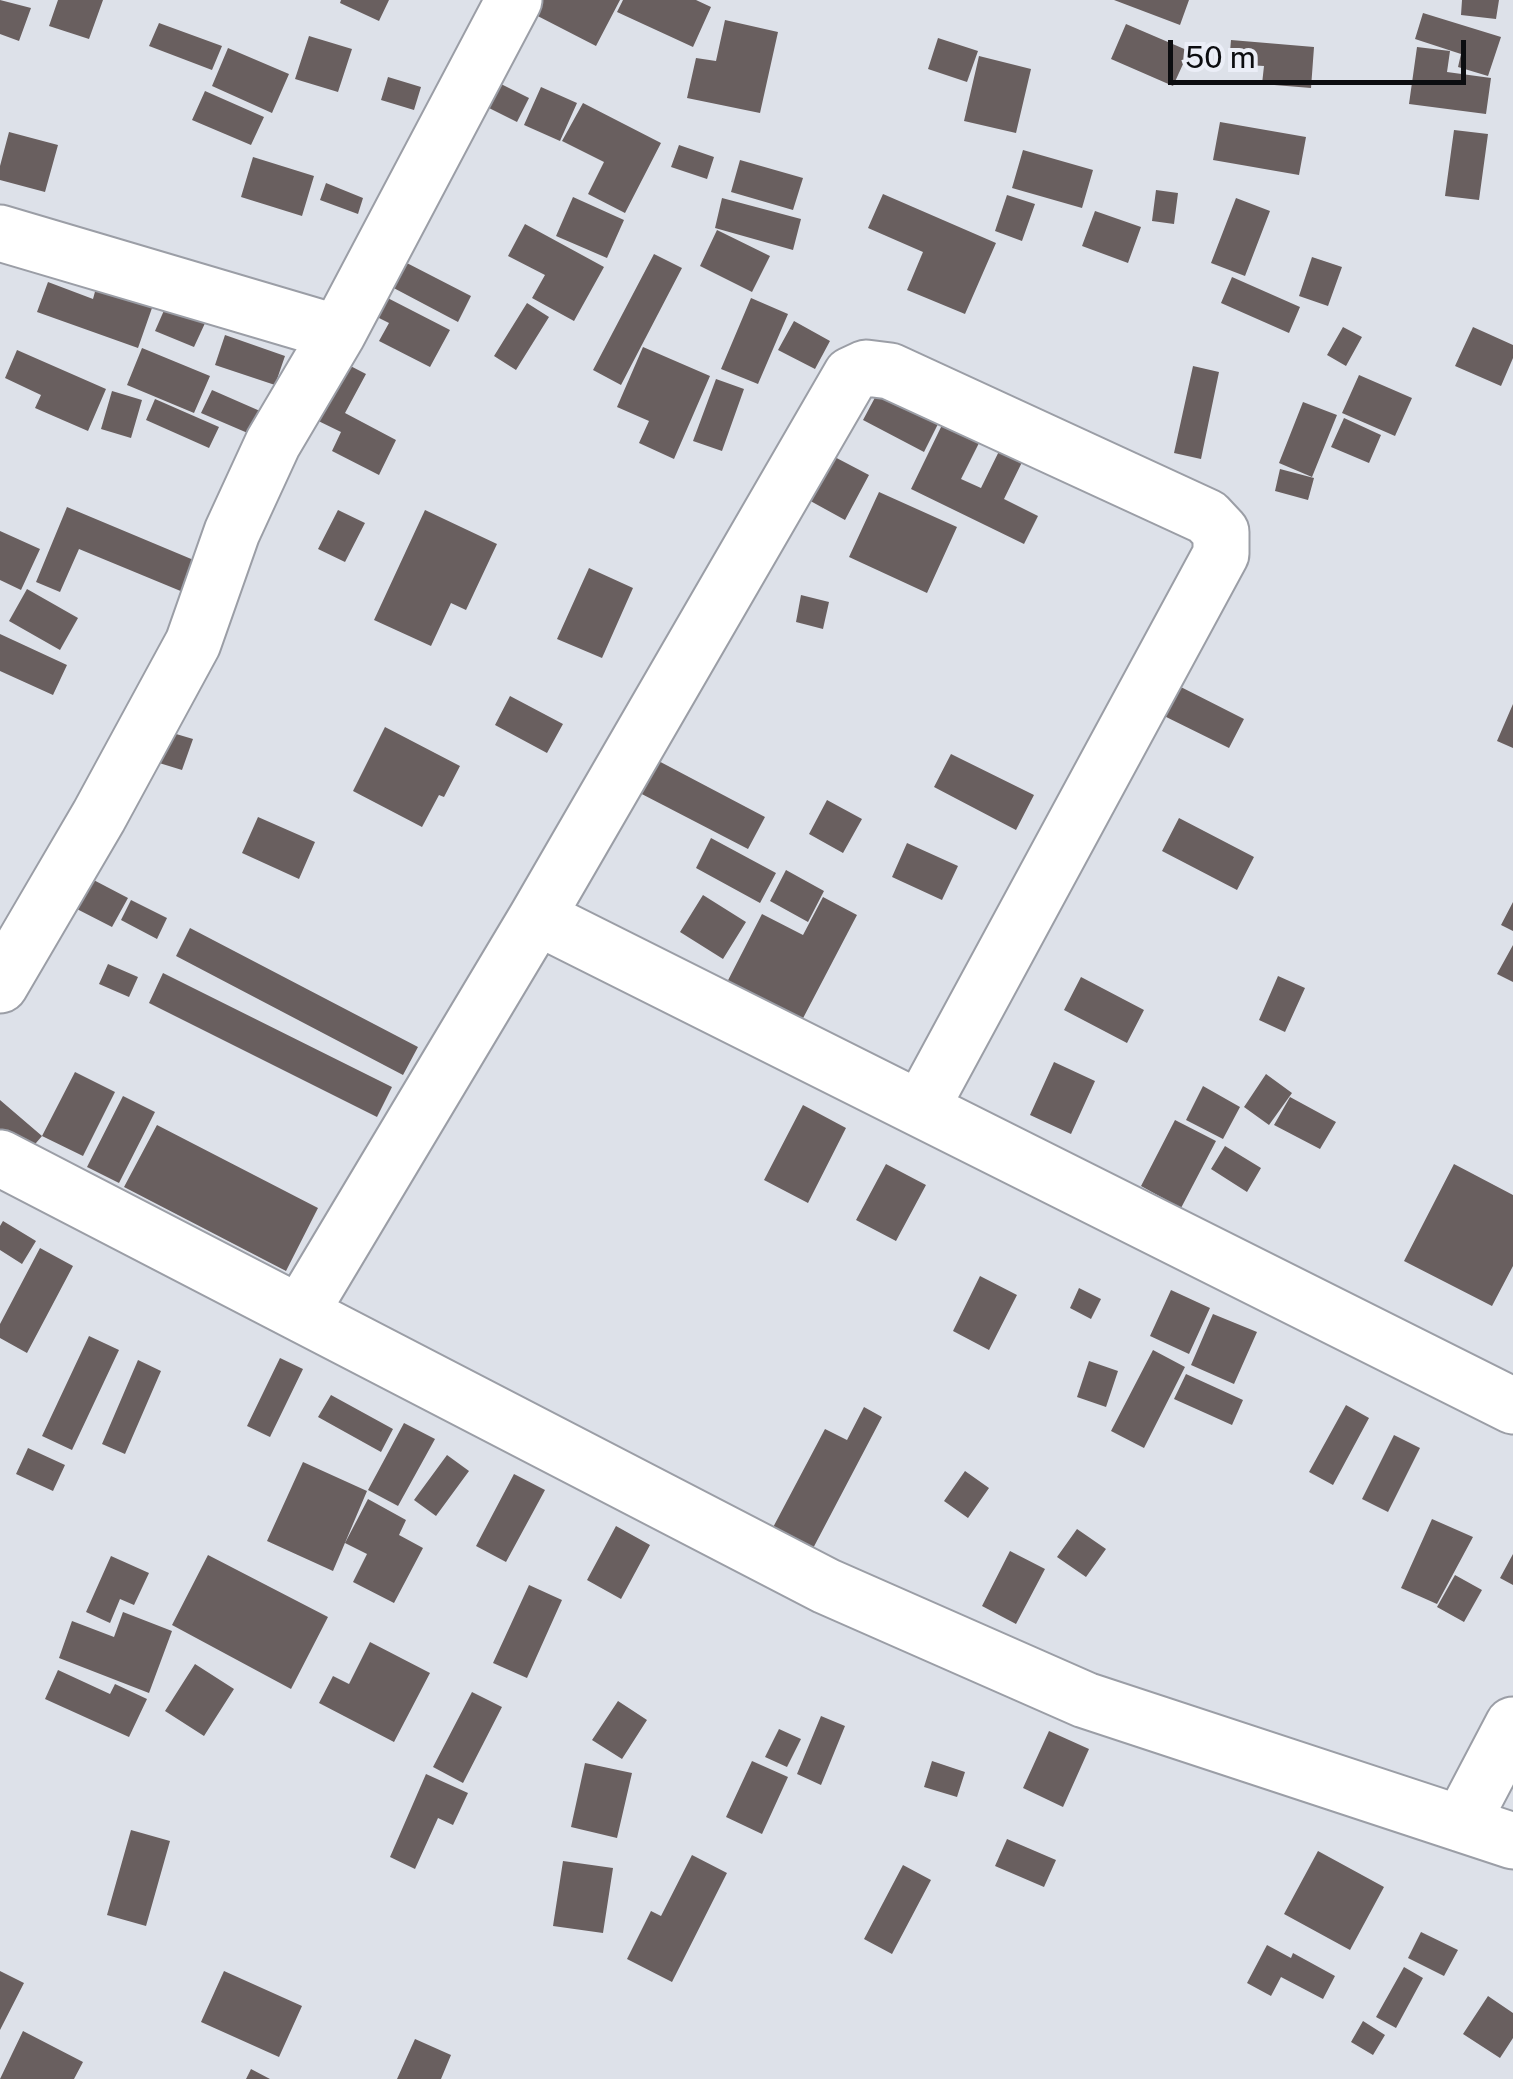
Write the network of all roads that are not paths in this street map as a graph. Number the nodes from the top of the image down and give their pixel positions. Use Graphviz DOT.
graph roads {
  1 [pos="514,0"];
  2 [pos="0,233"];
  3 [pos="338,333"];
  4 [pos="537,917"];
  5 [pos="0,985"];
  6 [pos="921,1108"];
  7 [pos="0,1158"];
  8 [pos="300,1313"];
  9 [pos="1513,1406"];
  10 [pos="1513,1725"];
  11 [pos="1461,1824"];
  12 [pos="1513,1840"];
  1 -- 3 [label="street"];
  2 -- 3 [label="street"];
  3 -- 5 [label="street"];
  4 -- 6 [label="street"];
  4 -- 6 [label="street"];
  4 -- 8 [label="street"];
  6 -- 9 [label="street"];
  7 -- 8 [label="street"];
  8 -- 11 [label="street"];
  10 -- 11 [label="street"];
  11 -- 12 [label="street"];
}
